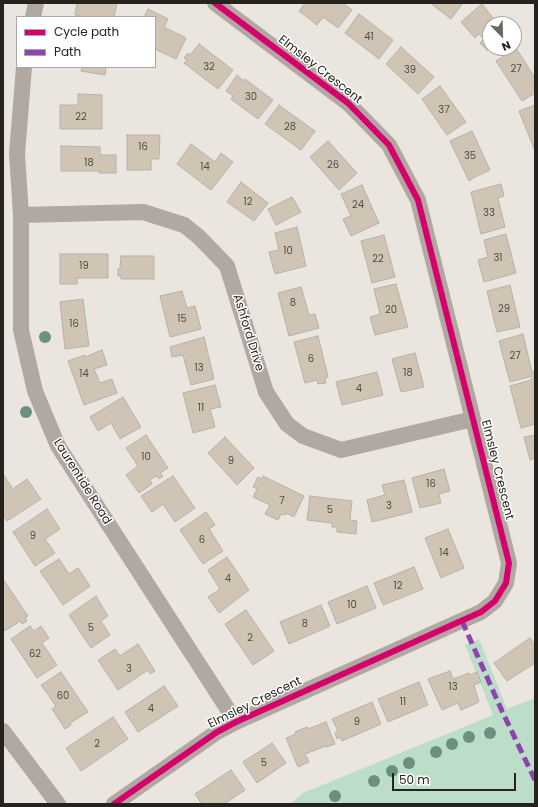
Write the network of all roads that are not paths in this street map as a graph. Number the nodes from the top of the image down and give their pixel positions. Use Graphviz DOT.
graph roads {
  1 [pos="36,3"];
  2 [pos="215,3"];
  3 [pos="33,16"];
  4 [pos="24,68"];
  5 [pos="21,215"];
  6 [pos="473,419"];
  7 [pos="236,722"];
  8 [pos="3,731"];
  9 [pos="58,804"];
  10 [pos="114,804"];
  1 -- 3 [label="street"];
  2 -- 6 [label="street, Elmsley Crescent"];
  4 -- 5 [label="street, Laurentide Road"];
  5 -- 6 [label="street, Ashford Drive"];
  5 -- 7 [label="street, Laurentide Road"];
  6 -- 7 [label="street, Elmsley Crescent"];
  7 -- 10 [label="street, Elmsley Crescent"];
  8 -- 9 [label="street"];
}
